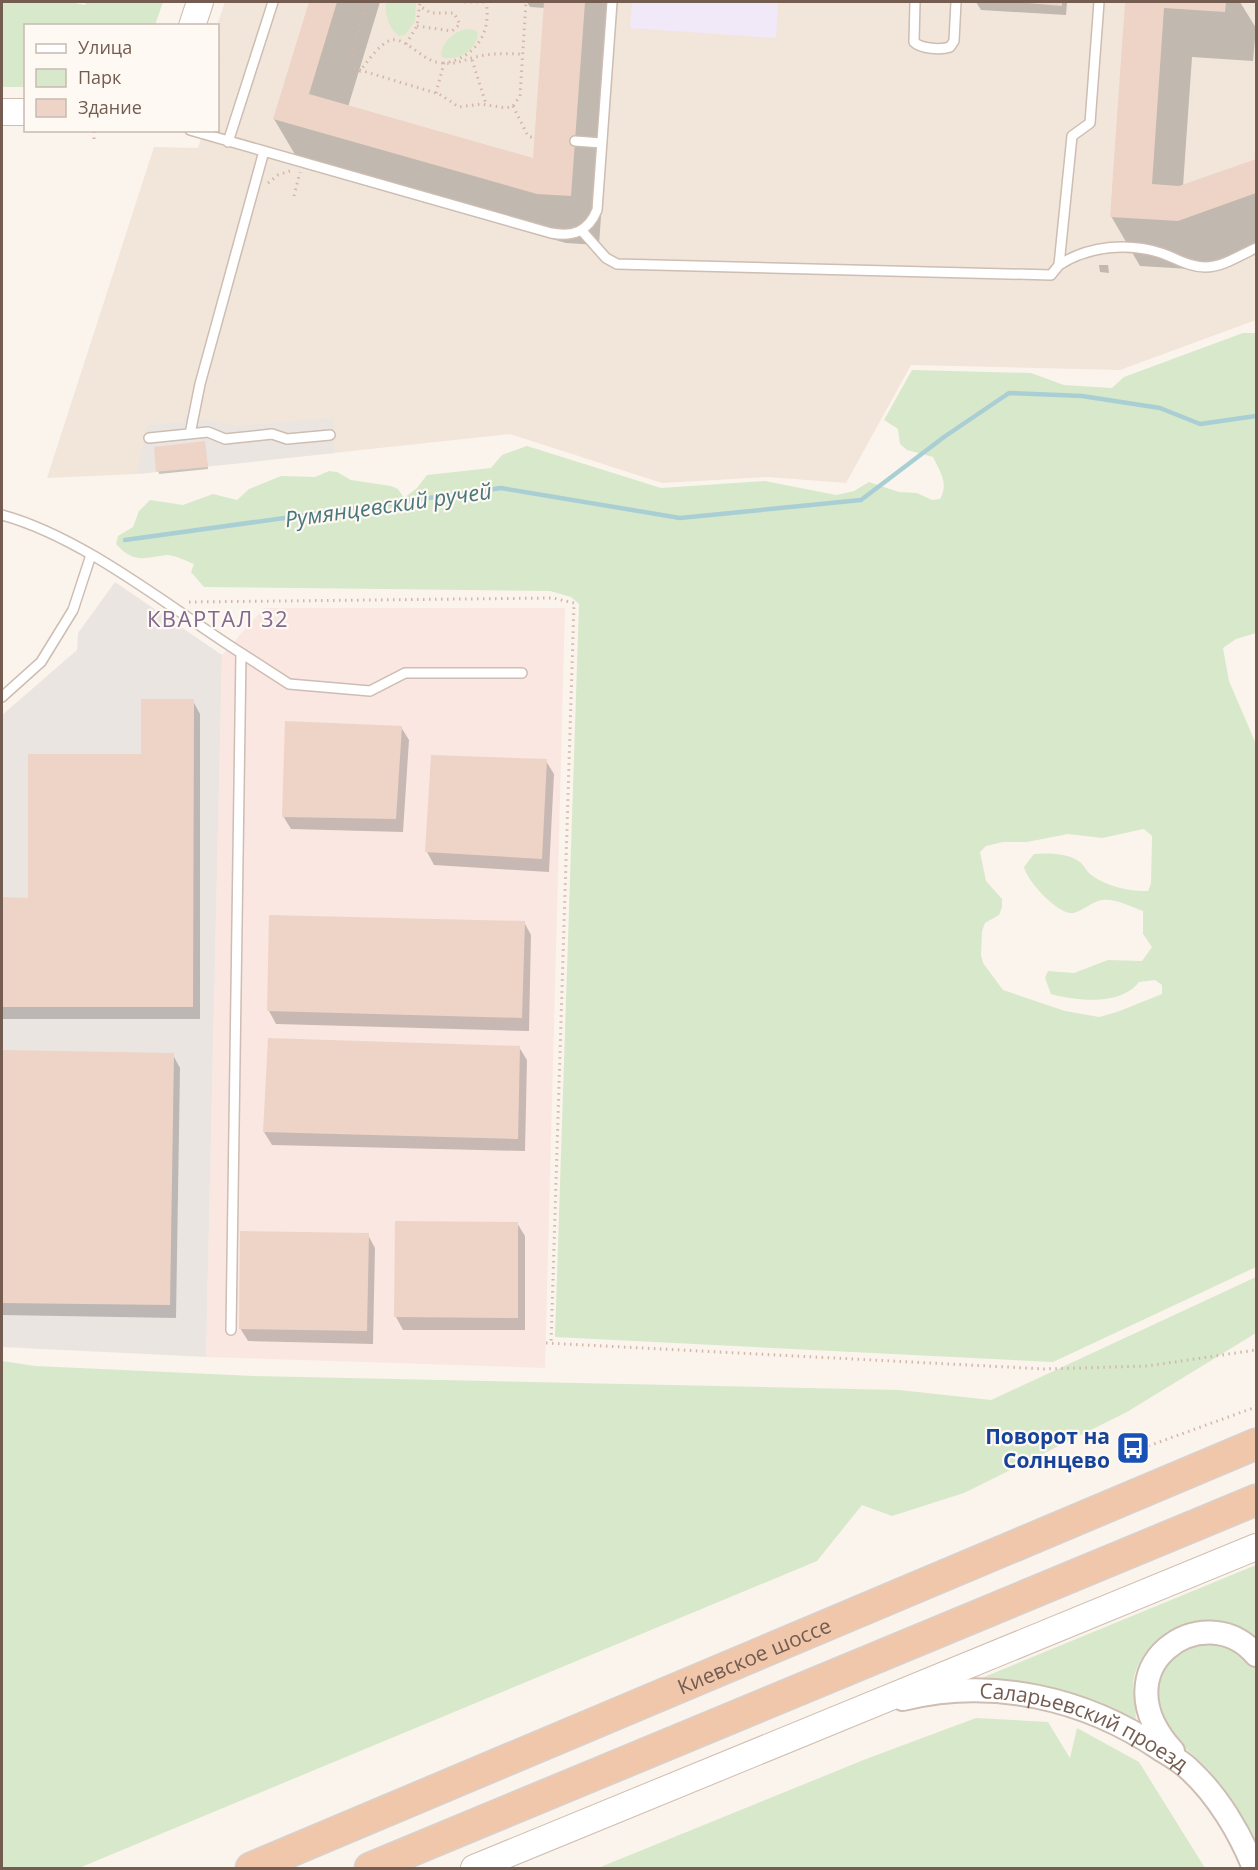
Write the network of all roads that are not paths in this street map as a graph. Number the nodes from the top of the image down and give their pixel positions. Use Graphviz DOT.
graph roads {
  1 [pos="200,2"];
  2 [pos="273,2"];
  3 [pos="612,2"];
  4 [pos="915,2"];
  5 [pos="957,2"];
  6 [pos="1099,2"];
  7 [pos="193,24"];
  8 [pos="2,112"];
  9 [pos="24,112"];
  10 [pos="196,132"];
  11 [pos="575,141"];
  12 [pos="228,142"];
  13 [pos="602,143"];
  14 [pos="264,152"];
  15 [pos="582,231"];
  16 [pos="1257,248"];
  17 [pos="1059,265"];
  18 [pos="190,434"];
  19 [pos="330,435"];
  20 [pos="149,438"];
  21 [pos="2,515"];
  22 [pos="91,555"];
  23 [pos="241,653"];
  24 [pos="522,673"];
  25 [pos="2,697"];
  26 [pos="231,1330"];
  27 [pos="1257,1444"];
  28 [pos="1257,1500"];
  29 [pos="1257,1547"];
  30 [pos="1257,1655"];
  31 [pos="858,1709"];
  32 [pos="1189,1769"];
  33 [pos="251,1869"];
  34 [pos="370,1869"];
  35 [pos="474,1869"];
  36 [pos="1254,1869"];
  1 -- 7 [label="main road"];
  2 -- 12 [label="lane"];
  3 -- 13 [label="lane"];
  4 -- 5 [label="lane"];
  6 -- 17 [label="lane"];
  8 -- 9 [label="main road"];
  10 -- 12 [label="lane"];
  11 -- 13 [label="lane"];
  12 -- 14 [label="lane"];
  13 -- 15 [label="lane"];
  14 -- 15 [label="lane"];
  14 -- 18 [label="lane"];
  15 -- 17 [label="lane"];
  16 -- 17 [label="lane"];
  18 -- 19 [label="lane"];
  18 -- 20 [label="lane"];
  21 -- 22 [label="lane"];
  22 -- 23 [label="lane"];
  22 -- 25 [label="lane"];
  23 -- 24 [label="lane"];
  23 -- 26 [label="lane"];
  27 -- 33 [label="highway, Киевское шоссе"];
  28 -- 34 [label="highway"];
  29 -- 31 [label="main road"];
  30 -- 32 [label="street"];
  31 -- 32 [label="street, Саларьевский проезд"];
  31 -- 35 [label="main road"];
  32 -- 36 [label="street, Саларьевский проезд"];
}
